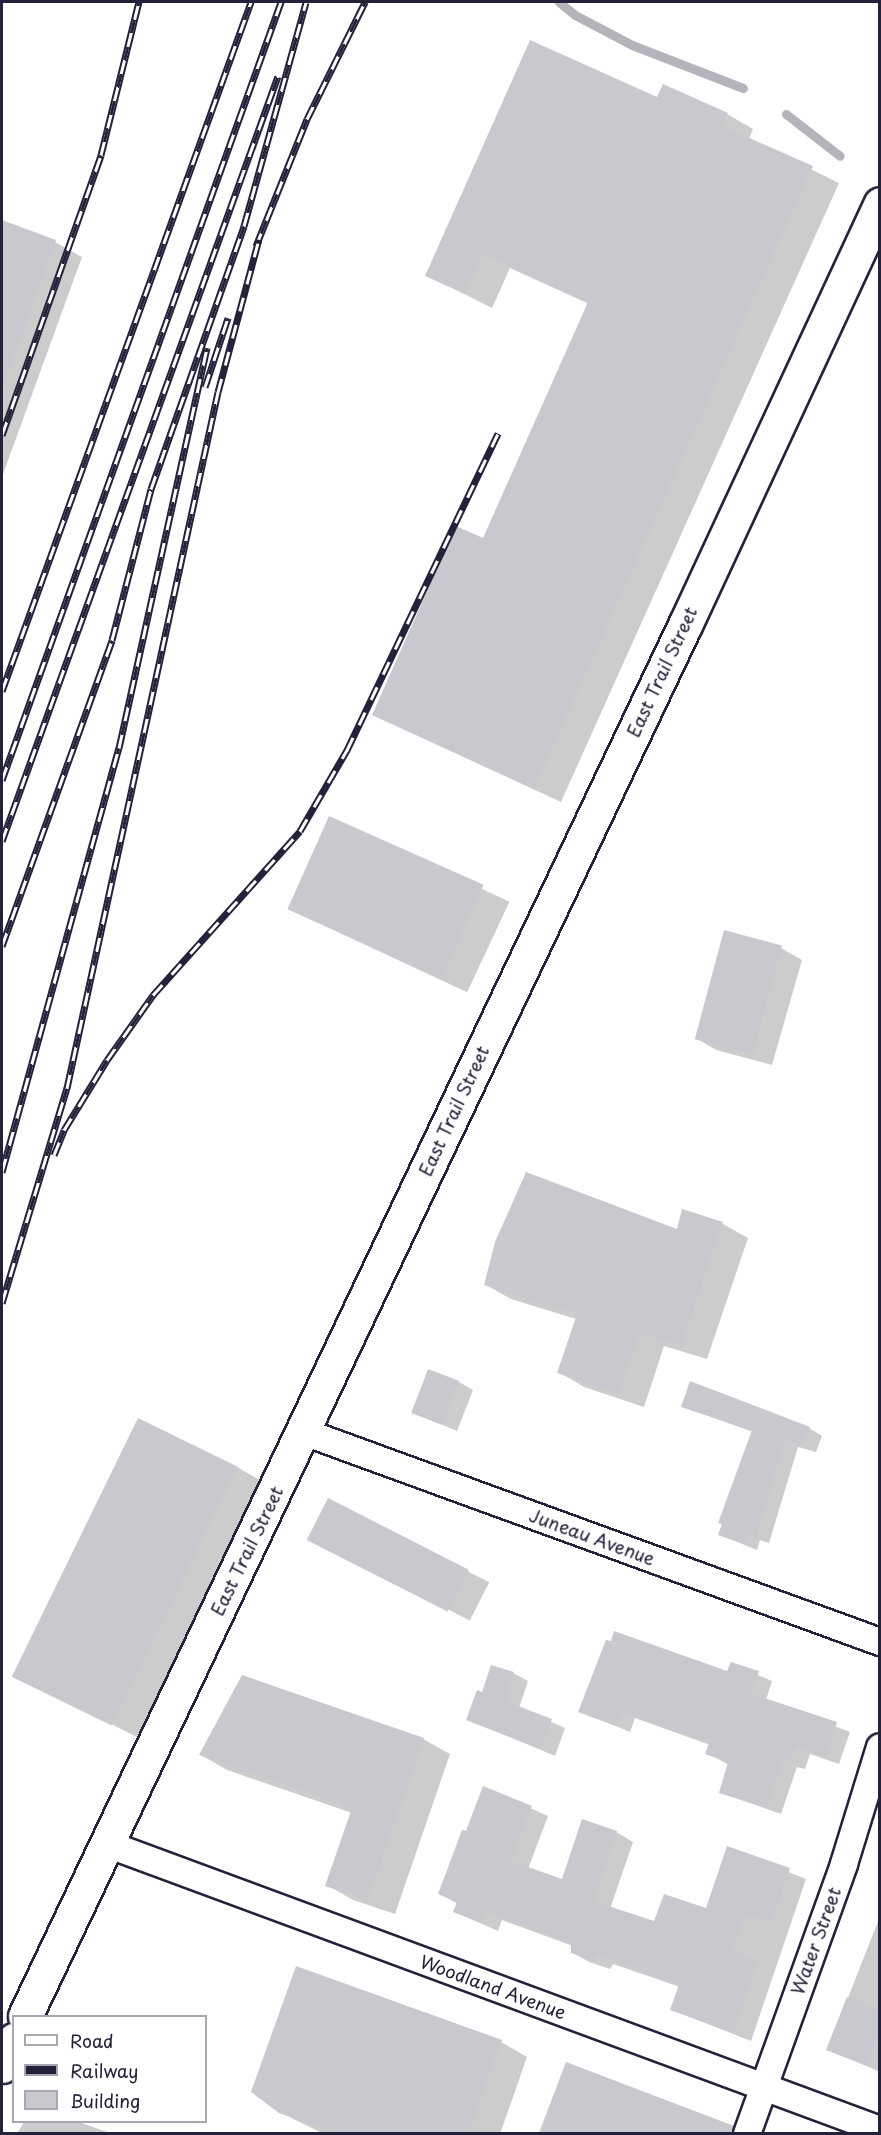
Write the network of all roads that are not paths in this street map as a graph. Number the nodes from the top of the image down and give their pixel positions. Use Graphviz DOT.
graph roads {
  1 [pos="879,204"];
  2 [pos="304,1432"];
  3 [pos="879,1642"];
  4 [pos="879,1747"];
  5 [pos="106,1844"];
  6 [pos="25,2015"];
  7 [pos="12,2044"];
  8 [pos="2,2066"];
  9 [pos="764,2088"];
  10 [pos="879,2130"];
  11 [pos="747,2133"];
  1 -- 2 [label="main road, East Trail Street"];
  2 -- 3 [label="street, Juneau Avenue"];
  2 -- 5 [label="main road, East Trail Street"];
  4 -- 9 [label="street, Water Street"];
  5 -- 6 [label="main road, East Trail Street"];
  5 -- 9 [label="street, Woodland Avenue"];
  7 -- 8 [label="main road"];
  9 -- 10 [label="street, Woodland Avenue"];
  9 -- 11 [label="street, Water Street"];
}
